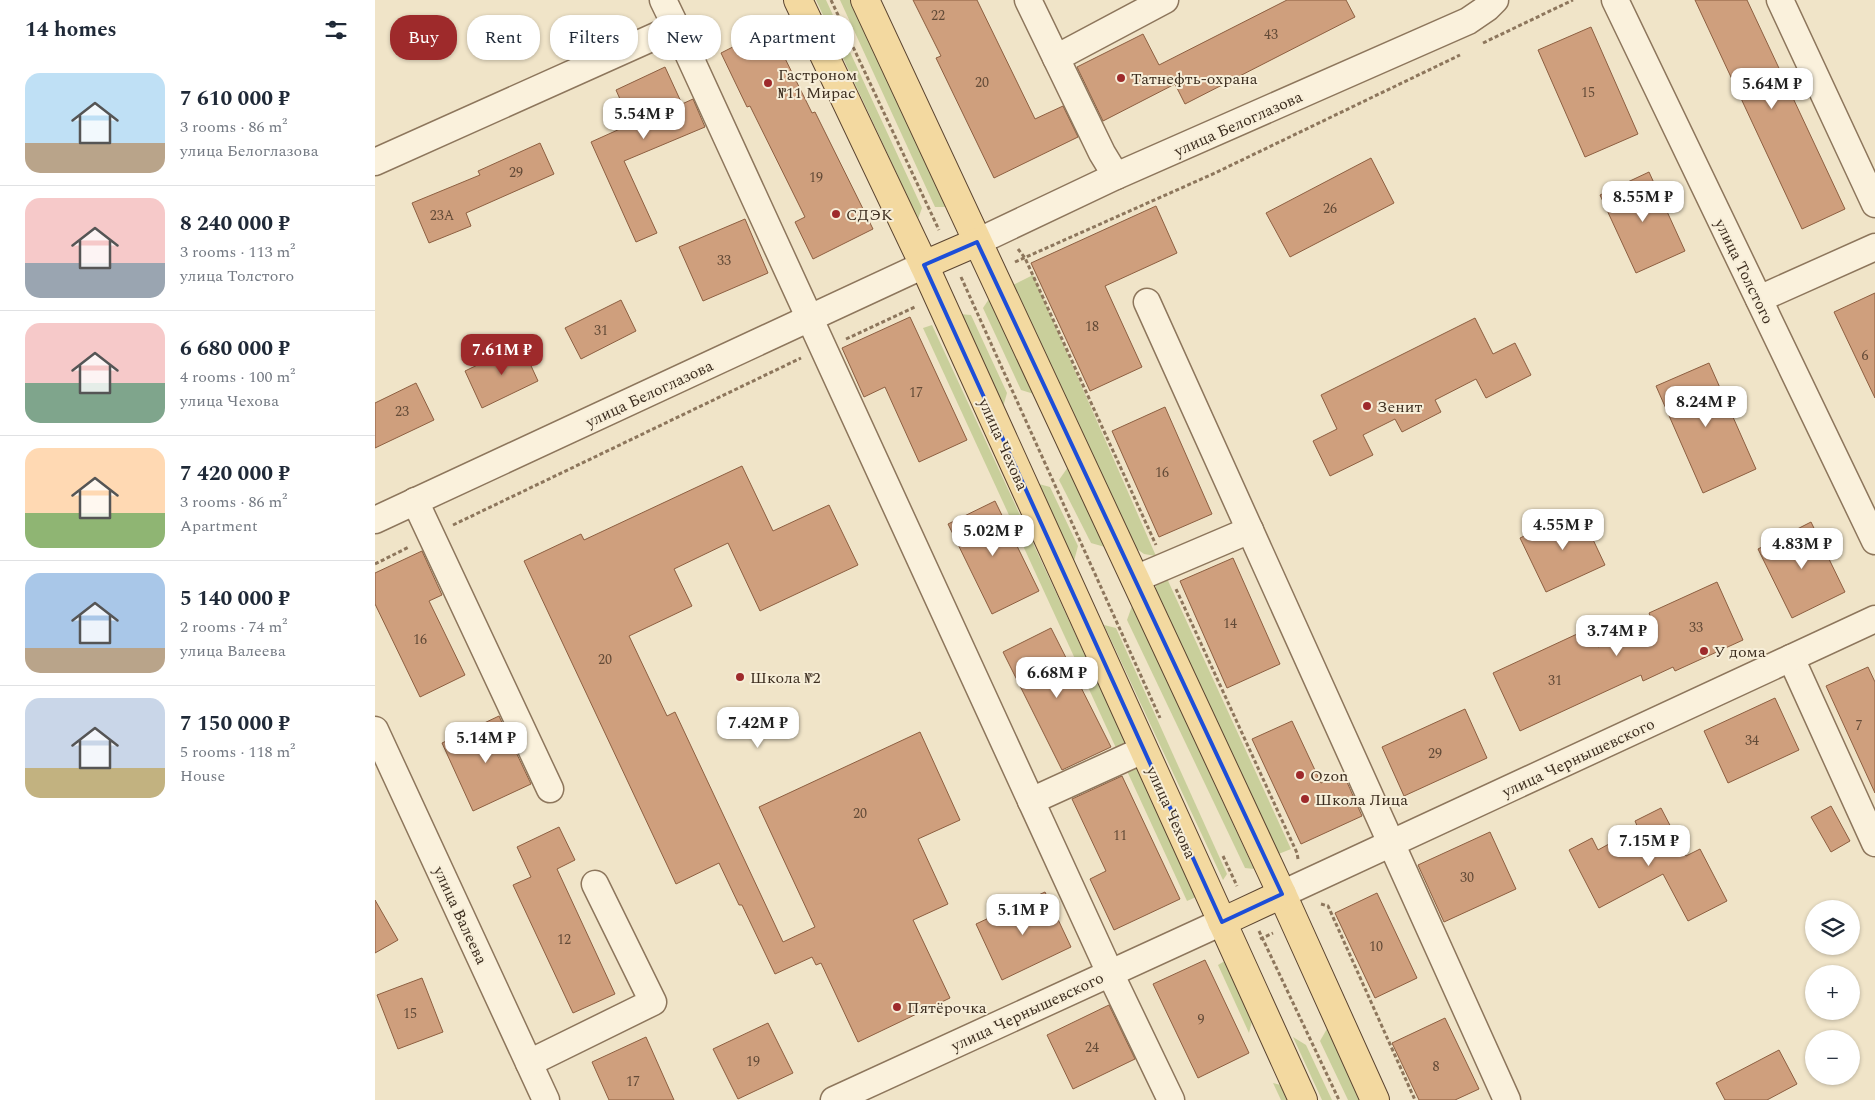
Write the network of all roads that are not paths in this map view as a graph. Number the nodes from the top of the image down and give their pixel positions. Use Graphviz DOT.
graph roads {
  1 [pos="663,0"];
  2 [pos="798,0"];
  3 [pos="865,0"];
  4 [pos="1028,0"];
  5 [pos="1165,0"];
  6 [pos="1495,0"];
  7 [pos="1615,0"];
  8 [pos="1779,0"];
  9 [pos="670,15"];
  10 [pos="648,40"];
  11 [pos="1056,58"];
  12 [pos="691,60"];
  13 [pos="375,162"];
  14 [pos="1116,176"];
  15 [pos="1875,204"];
  16 [pos="977,242"];
  17 [pos="1875,247"];
  18 [pos="923,265"];
  19 [pos="1759,299"];
  20 [pos="1147,302"];
  21 [pos="811,318"];
  22 [pos="415,501"];
  23 [pos="375,520"];
  24 [pos="1250,530"];
  25 [pos="1875,541"];
  26 [pos="1135,579"];
  27 [pos="1875,619"];
  28 [pos="1791,658"];
  29 [pos="375,730"];
  30 [pos="1143,750"];
  31 [pos="549,789"];
  32 [pos="1031,801"];
  33 [pos="1391,843"];
  34 [pos="1875,843"];
  35 [pos="595,884"];
  36 [pos="1282,894"];
  37 [pos="1222,922"];
  38 [pos="1110,973"];
  39 [pos="529,1063"];
  40 [pos="546,1100"];
  41 [pos="834,1100"];
  42 [pos="1171,1100"];
  43 [pos="1303,1100"];
  44 [pos="1375,1100"];
  45 [pos="1507,1100"];
  1 -- 9 [label="street"];
  2 -- 18 [label="main road, улица Чехова"];
  3 -- 16 [label="main road"];
  4 -- 11 [label="street"];
  5 -- 11 [label="street"];
  6 -- 14 [label="street, улица Белоглазова"];
  7 -- 19 [label="street, улица Толстого"];
  8 -- 15 [label="street"];
  10 -- 13 [label="street"];
  11 -- 14 [label="street"];
  12 -- 21 [label="street"];
  14 -- 16 [label="street, улица Белоглазова"];
  16 -- 18 [label="main road"];
  16 -- 26 [label="main road"];
  17 -- 19 [label="street"];
  18 -- 21 [label="street, улица Белоглазова"];
  18 -- 30 [label="main road, улица Чехова"];
  19 -- 25 [label="street, улица Толстого"];
  20 -- 24 [label="street"];
  21 -- 22 [label="street, улица Белоглазова"];
  21 -- 32 [label="street"];
  22 -- 23 [label="street, улица Белоглазова"];
  22 -- 31 [label="street"];
  24 -- 26 [label="street"];
  24 -- 33 [label="street"];
  26 -- 36 [label="main road"];
  27 -- 28 [label="street, улица Чернышевского"];
  28 -- 33 [label="street, улица Чернышевского"];
  28 -- 34 [label="street"];
  29 -- 39 [label="street, улица Валеева"];
  30 -- 32 [label="street"];
  30 -- 37 [label="main road, улица Чехова"];
  32 -- 38 [label="street"];
  33 -- 36 [label="street, улица Чернышевского"];
  33 -- 45 [label="street"];
  35 -- 39 [label="street"];
  36 -- 37 [label="main road"];
  36 -- 44 [label="main road"];
  37 -- 38 [label="street, улица Чернышевского"];
  37 -- 43 [label="main road, улица Чехова"];
  38 -- 41 [label="street, улица Чернышевского"];
  38 -- 42 [label="street"];
  39 -- 40 [label="street, улица Валеева"];
}
